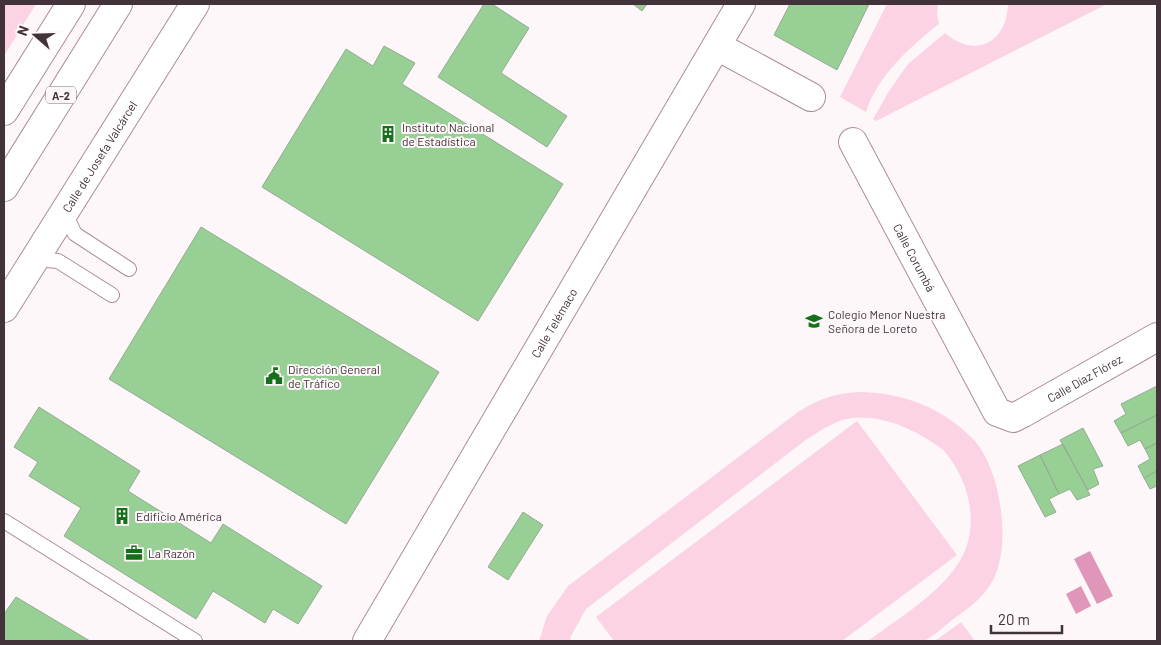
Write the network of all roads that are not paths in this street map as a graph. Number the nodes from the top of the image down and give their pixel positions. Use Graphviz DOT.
graph roads {
  1 [pos="71,4"];
  2 [pos="118,4"];
  3 [pos="195,4"];
  4 [pos="741,4"];
  5 [pos="717,46"];
  6 [pos="811,97"];
  7 [pos="4,111"];
  8 [pos="853,142"];
  9 [pos="4,187"];
  10 [pos="64,212"];
  11 [pos="35,259"];
  12 [pos="129,269"];
  13 [pos="112,295"];
  14 [pos="4,308"];
  15 [pos="1155,339"];
  16 [pos="1013,418"];
  17 [pos="4,521"];
  18 [pos="195,641"];
  19 [pos="367,641"];
  1 -- 7 [label="main road"];
  2 -- 9 [label="main road, A-2"];
  3 -- 10 [label="main road, Calle de Josefa Valcárcel"];
  4 -- 5 [label="main road, Calle Telémaco"];
  5 -- 6 [label="main road"];
  5 -- 19 [label="main road, Calle Telémaco"];
  8 -- 16 [label="main road, Calle Corumbá"];
  10 -- 11 [label="main road, Calle de Josefa Valcárcel"];
  10 -- 12 [label="lane"];
  11 -- 13 [label="lane"];
  11 -- 14 [label="main road, Calle de Josefa Valcárcel"];
  15 -- 16 [label="main road, Calle Díaz Flórez"];
  17 -- 18 [label="lane"];
}
